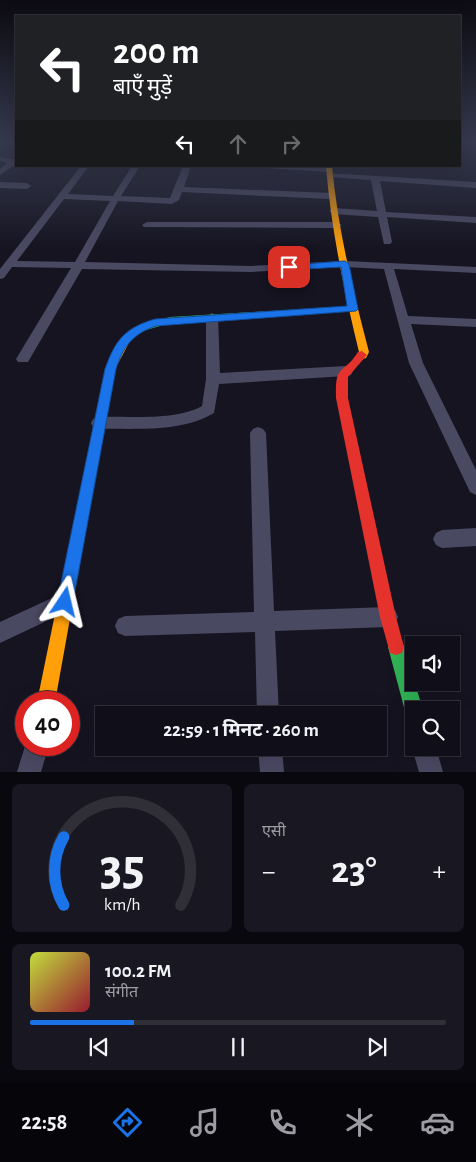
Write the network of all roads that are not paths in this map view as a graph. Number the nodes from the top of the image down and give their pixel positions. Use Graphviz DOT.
graph roads {
  1 [pos="76,177"];
  2 [pos="129,177"];
  3 [pos="183,177"];
  4 [pos="330,177"];
  5 [pos="369,177"];
  6 [pos="375,178"];
  7 [pos="0,185"];
  8 [pos="476,185"];
  9 [pos="27,186"];
  10 [pos="179,189"];
  11 [pos="61,196"];
  12 [pos="331,196"];
  13 [pos="115,199"];
  14 [pos="334,211"];
  15 [pos="382,214"];
  16 [pos="476,220"];
  17 [pos="147,225"];
  18 [pos="337,225"];
  19 [pos="387,242"];
  20 [pos="9,264"];
  21 [pos="345,264"];
  22 [pos="78,266"];
  23 [pos="388,266"];
  24 [pos="476,270"];
  25 [pos="0,276"];
  26 [pos="353,309"];
  27 [pos="212,317"];
  28 [pos="404,320"];
  29 [pos="476,323"];
  30 [pos="23,359"];
  31 [pos="346,371"];
  32 [pos="213,379"];
  33 [pos="98,423"];
  34 [pos="258,433"];
  35 [pos="471,465"];
  36 [pos="476,487"];
  37 [pos="476,537"];
  38 [pos="442,539"];
  39 [pos="65,602"];
  40 [pos="388,617"];
  41 [pos="263,622"];
  42 [pos="125,626"];
  43 [pos="0,633"];
  44 [pos="48,691"];
  45 [pos="411,701"];
  46 [pos="268,706"];
  47 [pos="34,756"];
  48 [pos="271,756"];
  49 [pos="426,756"];
  50 [pos="29,772"];
  51 [pos="272,772"];
  52 [pos="431,772"];
  1 -- 11 [label="street"];
  2 -- 13 [label="street"];
  3 -- 10 [label="street"];
  4 -- 12 [label="street"];
  5 -- 6 [label="street"];
  6 -- 8 [label="street"];
  6 -- 15 [label="street"];
  7 -- 9 [label="street"];
  10 -- 12 [label="street"];
  10 -- 13 [label="street"];
  11 -- 13 [label="street"];
  11 -- 20 [label="street"];
  12 -- 14 [label="street"];
  13 -- 22 [label="street"];
  14 -- 15 [label="street"];
  14 -- 18 [label="street"];
  15 -- 16 [label="street"];
  15 -- 19 [label="street"];
  17 -- 18 [label="street"];
  18 -- 21 [label="street"];
  20 -- 22 [label="street"];
  20 -- 25 [label="street"];
  21 -- 22 [label="street"];
  21 -- 23 [label="street"];
  21 -- 26 [label="street"];
  22 -- 30 [label="street"];
  23 -- 24 [label="street"];
  23 -- 28 [label="street"];
  26 -- 27 [label="street"];
  26 -- 31 [label="street"];
  27 -- 32 [label="street"];
  27 -- 33 [label="street"];
  28 -- 29 [label="street"];
  28 -- 35 [label="street"];
  31 -- 32 [label="street"];
  31 -- 40 [label="street"];
  32 -- 33 [label="street"];
  33 -- 39 [label="street"];
  34 -- 41 [label="street"];
  35 -- 36 [label="street"];
  37 -- 38 [label="street"];
  39 -- 43 [label="street"];
  39 -- 44 [label="street"];
  40 -- 41 [label="street"];
  40 -- 45 [label="street"];
  41 -- 42 [label="street"];
  41 -- 46 [label="street"];
  47 -- 50 [label="street"];
  48 -- 51 [label="street"];
  49 -- 52 [label="street"];
}
